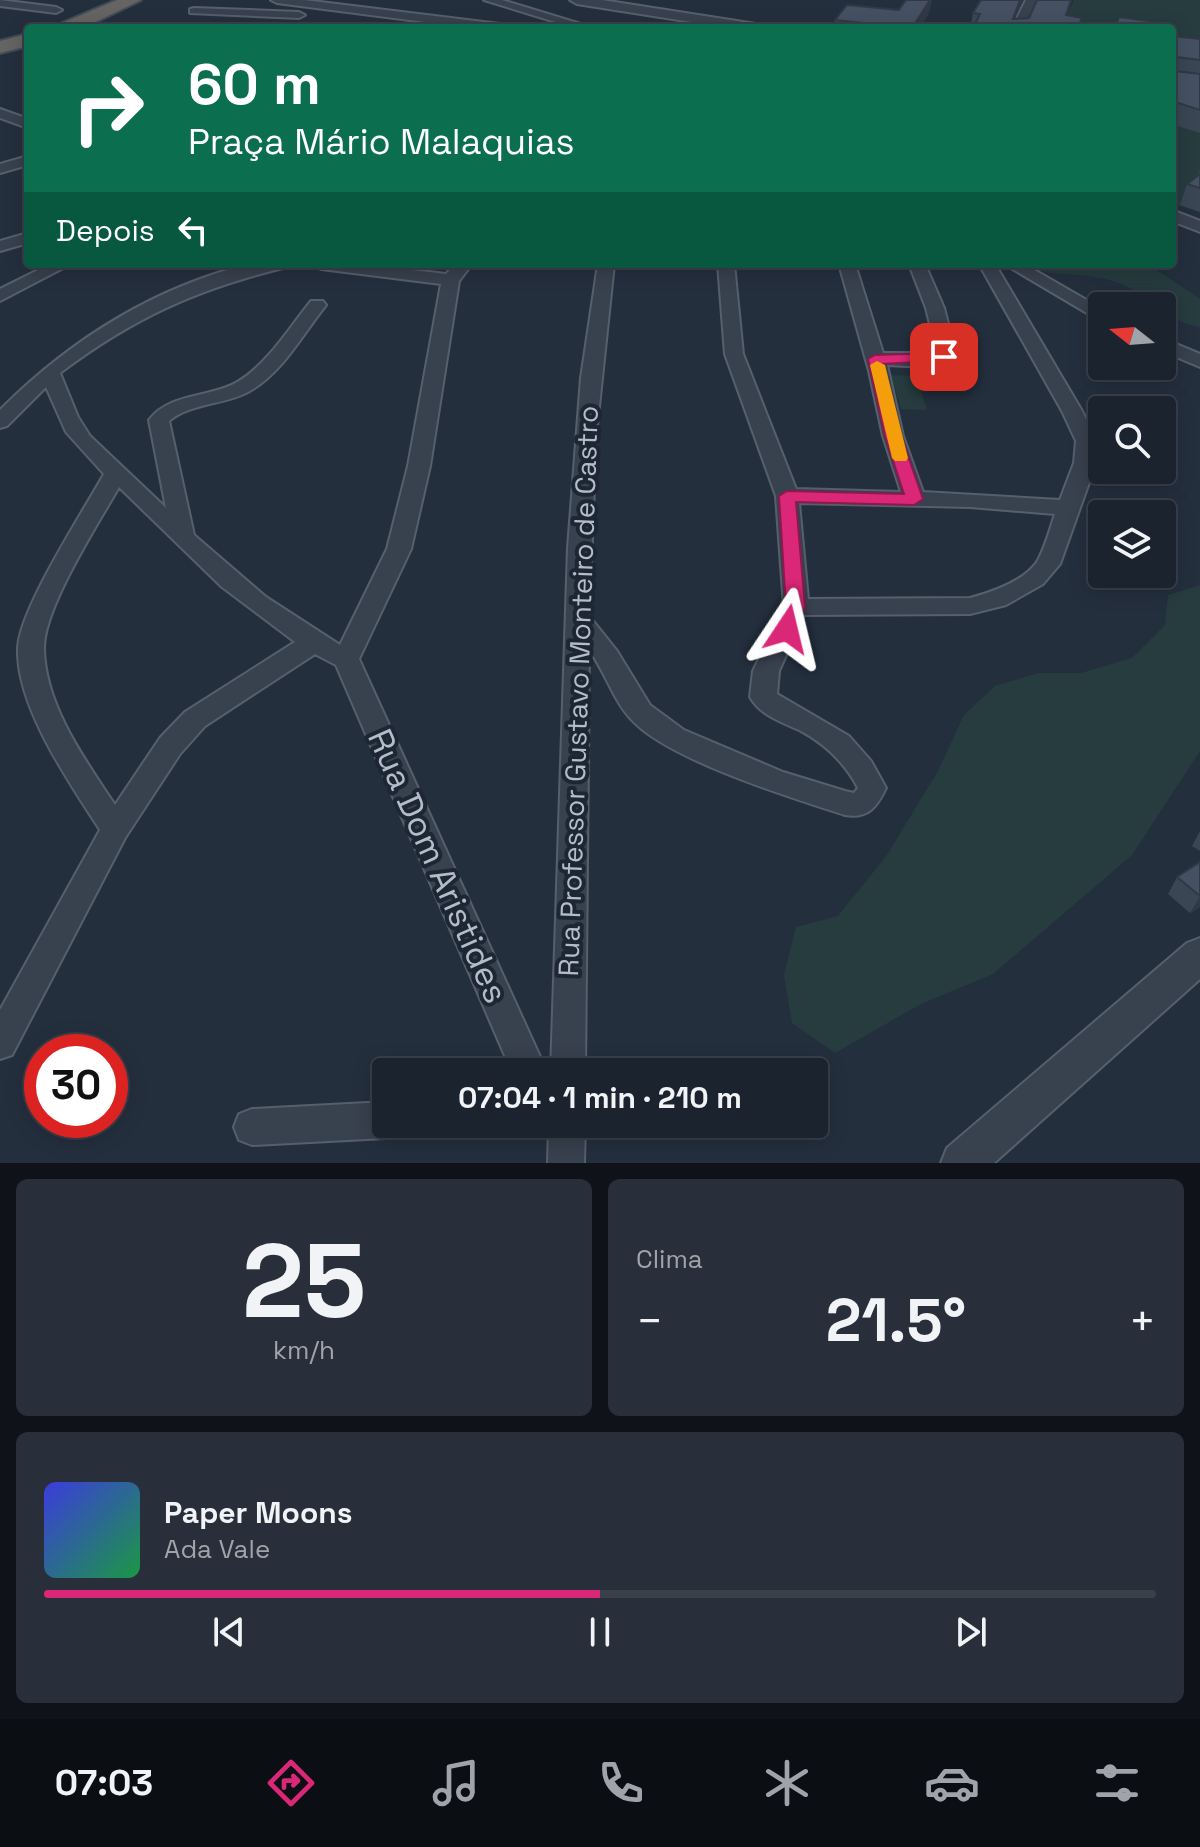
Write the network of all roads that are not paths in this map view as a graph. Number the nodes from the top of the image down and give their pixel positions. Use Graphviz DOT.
graph roads {
  1 [pos="132,0"];
  2 [pos="277,0"];
  3 [pos="490,0"];
  4 [pos="1032,0"];
  5 [pos="571,1"];
  6 [pos="0,3"];
  7 [pos="613,7"];
  8 [pos="56,10"];
  9 [pos="194,11"];
  10 [pos="398,15"];
  11 [pos="76,24"];
  12 [pos="469,24"];
  13 [pos="574,24"];
  14 [pos="704,24"];
  15 [pos="729,24"];
  16 [pos="1020,24"];
  17 [pos="24,41"];
  18 [pos="0,47"];
  19 [pos="0,113"];
  20 [pos="23,122"];
  21 [pos="0,125"];
  22 [pos="24,161"];
  23 [pos="0,169"];
  24 [pos="1176,206"];
  25 [pos="1200,215"];
  26 [pos="1176,217"];
  27 [pos="1200,227"];
  28 [pos="24,239"];
  29 [pos="0,246"];
  30 [pos="55,268"];
  31 [pos="253,268"];
  32 [pos="389,268"];
  33 [pos="605,268"];
  34 [pos="726,268"];
  35 [pos="848,268"];
  36 [pos="919,268"];
  37 [pos="989,268"];
  38 [pos="1019,268"];
  39 [pos="457,272"];
  40 [pos="0,296"];
  41 [pos="317,305"];
  42 [pos="1088,309"];
  43 [pos="1176,350"];
  44 [pos="875,359"];
  45 [pos="1200,361"];
  46 [pos="50,372"];
  47 [pos="0,422"];
  48 [pos="116,472"];
  49 [pos="787,496"];
  50 [pos="914,499"];
  51 [pos="1071,508"];
  52 [pos="183,537"];
  53 [pos="796,607"];
  54 [pos="577,618"];
  55 [pos="312,643"];
  56 [pos="346,659"];
  57 [pos="115,829"];
  58 [pos="1200,955"];
  59 [pos="0,1043"];
  60 [pos="524,1058"];
  61 [pos="568,1058"];
  62 [pos="372,1121"];
  63 [pos="252,1127"];
  64 [pos="567,1138"];
  65 [pos="566,1163"];
  66 [pos="962,1163"];
  1 -- 11 [label="highway"];
  2 -- 10 [label="street"];
  3 -- 13 [label="street"];
  4 -- 16 [label="street"];
  5 -- 7 [label="street"];
  6 -- 8 [label="street"];
  7 -- 14 [label="street"];
  7 -- 15 [label="street"];
  9 -- 10 [label="street"];
  10 -- 12 [label="street"];
  17 -- 18 [label="highway"];
  19 -- 20 [label="street"];
  20 -- 21 [label="street"];
  22 -- 23 [label="street"];
  24 -- 25 [label="street"];
  26 -- 27 [label="street"];
  28 -- 29 [label="street"];
  30 -- 40 [label="street"];
  31 -- 46 [label="street"];
  32 -- 39 [label="street"];
  33 -- 54 [label="street, Rua Professor Gustavo Monteiro de Castro"];
  34 -- 49 [label="street"];
  35 -- 44 [label="street"];
  36 -- 44 [label="street"];
  37 -- 51 [label="street"];
  38 -- 42 [label="street"];
  39 -- 56 [label="street"];
  41 -- 52 [label="street"];
  43 -- 45 [label="street"];
  44 -- 50 [label="street"];
  46 -- 47 [label="street"];
  46 -- 48 [label="street"];
  48 -- 52 [label="street"];
  48 -- 57 [label="street"];
  49 -- 50 [label="street"];
  49 -- 53 [label="street"];
  50 -- 51 [label="street"];
  51 -- 53 [label="street"];
  52 -- 55 [label="street"];
  53 -- 54 [label="street"];
  54 -- 61 [label="street, Rua Professor Gustavo Monteiro de Castro"];
  55 -- 56 [label="street"];
  55 -- 57 [label="street"];
  56 -- 60 [label="street, Rua Dom Aristides"];
  57 -- 59 [label="street"];
  58 -- 66 [label="street"];
  62 -- 63 [label="street"];
  64 -- 65 [label="street"];
}
